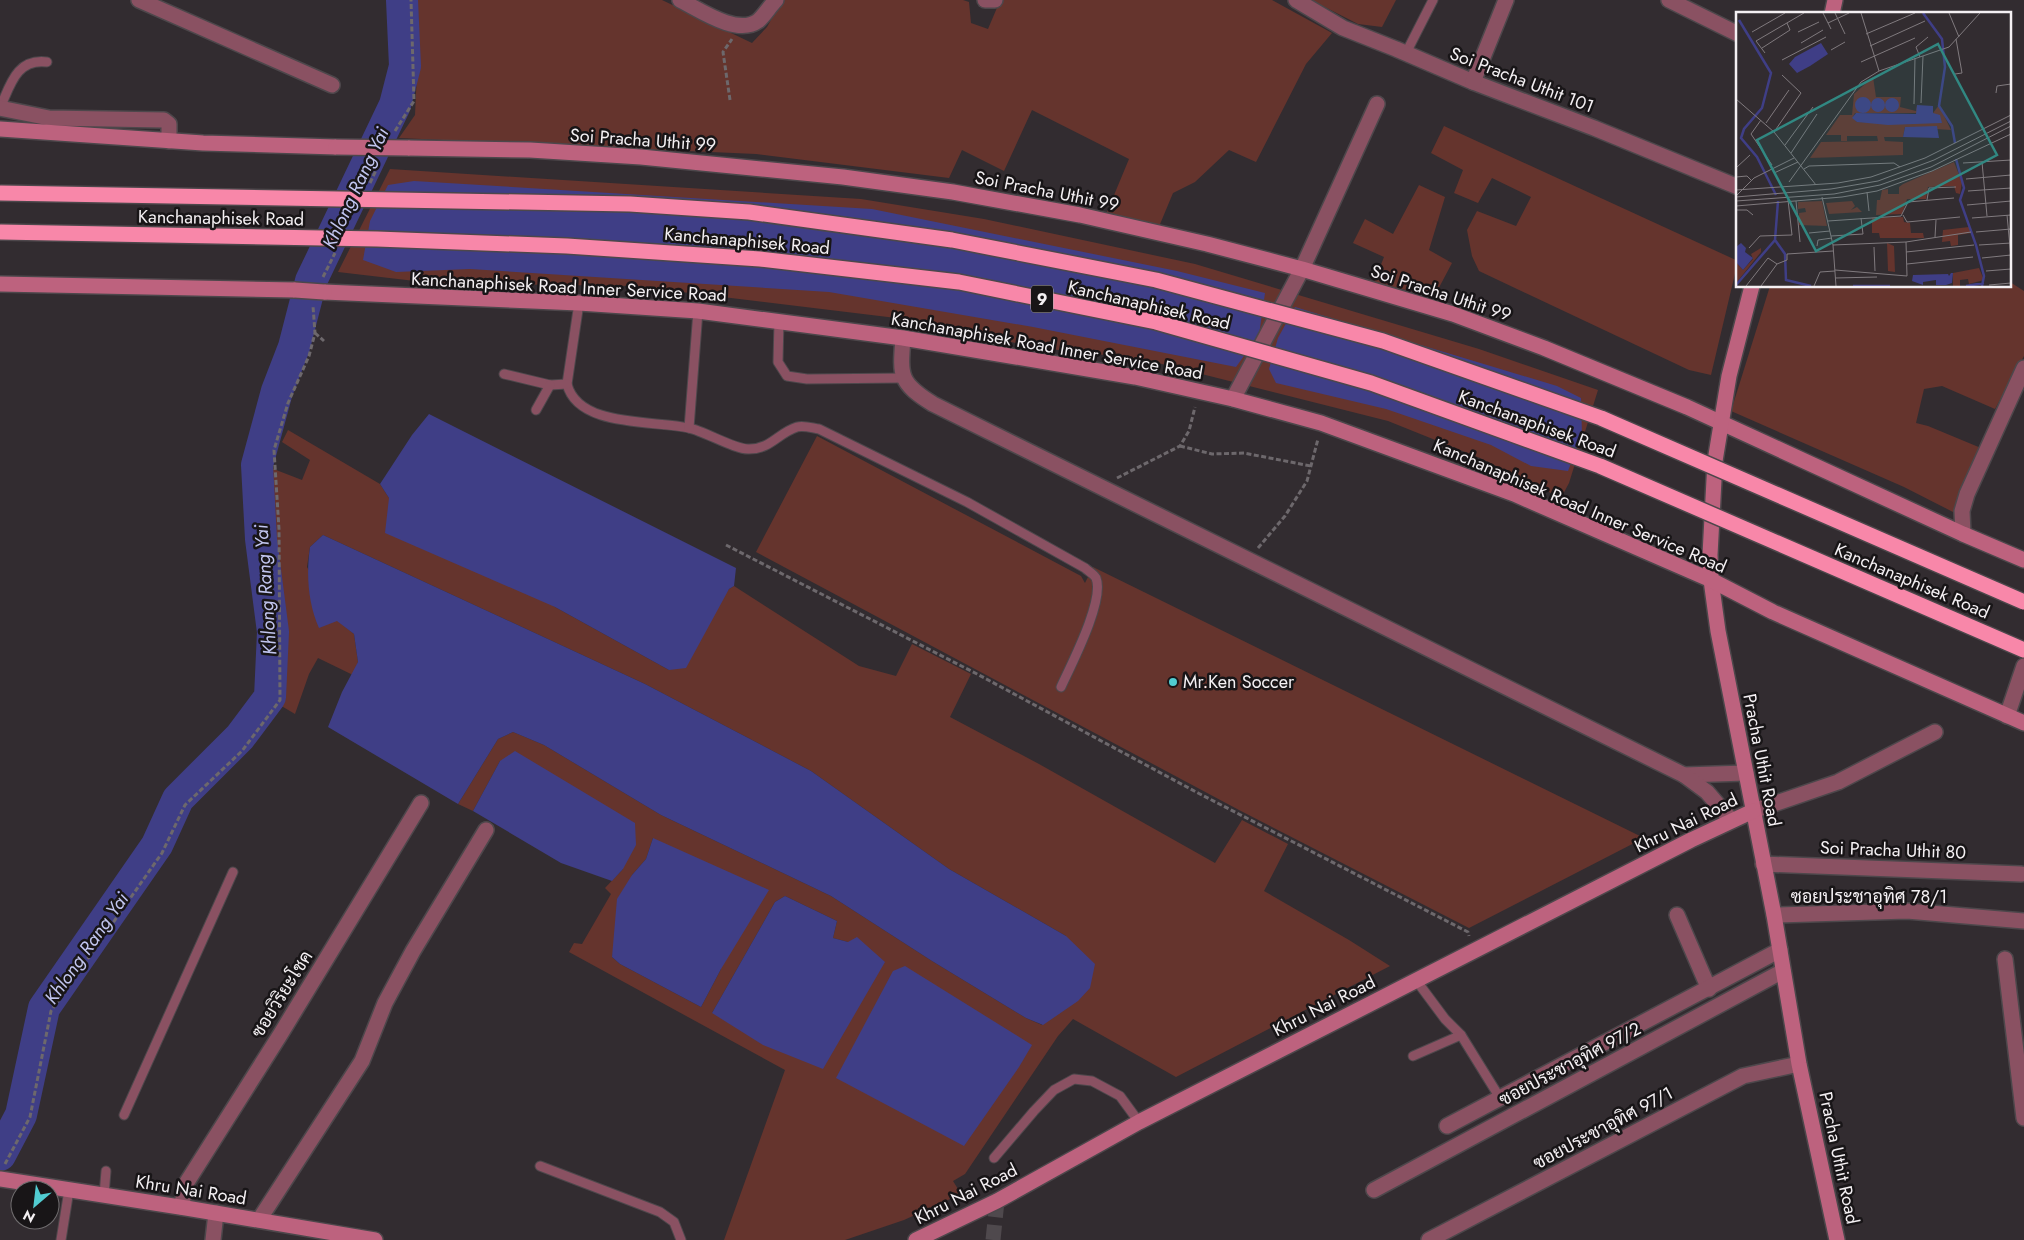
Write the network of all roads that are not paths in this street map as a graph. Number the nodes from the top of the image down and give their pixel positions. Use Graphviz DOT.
graph roads {
  1 [pos="139,0"];
  2 [pos="680,0"];
  3 [pos="776,0"];
  4 [pos="985,0"];
  5 [pos="995,0"];
  6 [pos="1296,0"];
  7 [pos="1433,0"];
  8 [pos="1506,0"];
  9 [pos="1669,0"];
  10 [pos="161,5"];
  11 [pos="1736,33"];
  12 [pos="1406,53"];
  13 [pos="47,62"];
  14 [pos="1473,82"];
  15 [pos="332,85"];
  16 [pos="1377,104"];
  17 [pos="0,108"];
  18 [pos="49,125"];
  19 [pos="0,129"];
  20 [pos="169,141"];
  21 [pos="1736,187"];
  22 [pos="0,193"];
  23 [pos="0,232"];
  24 [pos="1302,269"];
  25 [pos="0,284"];
  26 [pos="1751,288"];
  27 [pos="579,302"];
  28 [pos="698,311"];
  29 [pos="779,321"];
  30 [pos="902,338"];
  31 [pos="2024,368"];
  32 [pos="504,374"];
  33 [pos="904,378"];
  34 [pos="567,384"];
  35 [pos="550,385"];
  36 [pos="1233,400"];
  37 [pos="536,410"];
  38 [pos="1720,422"];
  39 [pos="689,428"];
  40 [pos="1962,534"];
  41 [pos="2024,560"];
  42 [pos="1711,580"];
  43 [pos="2024,602"];
  44 [pos="2024,650"];
  45 [pos="2024,666"];
  46 [pos="1062,687"];
  47 [pos="2007,716"];
  48 [pos="2024,723"];
  49 [pos="1935,732"];
  50 [pos="1746,773"];
  51 [pos="1684,775"];
  52 [pos="421,802"];
  53 [pos="1753,811"];
  54 [pos="1731,820"];
  55 [pos="486,830"];
  56 [pos="1763,864"];
  57 [pos="233,872"];
  58 [pos="2021,874"];
  59 [pos="1677,914"];
  60 [pos="1774,915"];
  61 [pos="2024,921"];
  62 [pos="1780,950"];
  63 [pos="2006,959"];
  64 [pos="1783,971"];
  65 [pos="1416,980"];
  66 [pos="1709,989"];
  67 [pos="1461,1035"];
  68 [pos="1414,1056"];
  69 [pos="1799,1064"];
  70 [pos="1500,1098"];
  71 [pos="124,1116"];
  72 [pos="2024,1118"];
  73 [pos="1139,1122"];
  74 [pos="1447,1126"];
  75 [pos="994,1158"];
  76 [pos="540,1166"];
  77 [pos="106,1171"];
  78 [pos="5,1175"];
  79 [pos="68,1190"];
  80 [pos="1374,1190"];
  81 [pos="104,1195"];
  82 [pos="181,1207"];
  83 [pos="216,1213"];
  84 [pos="259,1220"];
  85 [pos="1835,1239"];
  86 [pos="61,1240"];
  87 [pos="212,1240"];
  88 [pos="375,1240"];
  89 [pos="681,1240"];
  90 [pos="916,1240"];
  91 [pos="1429,1240"];
  1 -- 10 [label="street"];
  2 -- 3 [label="street"];
  4 -- 5 [label="street"];
  6 -- 12 [label="street, Soi Pracha Uthit 101"];
  7 -- 12 [label="lane"];
  8 -- 14 [label="street"];
  9 -- 11 [label="street"];
  10 -- 15 [label="street"];
  12 -- 14 [label="street, Soi Pracha Uthit 101"];
  13 -- 17 [label="lane"];
  14 -- 21 [label="street, Soi Pracha Uthit 101"];
  16 -- 24 [label="street"];
  17 -- 18 [label="street"];
  18 -- 19 [label="main road, Soi Pracha Uthit 99"];
  18 -- 20 [label="main road, Soi Pracha Uthit 99"];
  18 -- 20 [label="street"];
  20 -- 24 [label="main road, Soi Pracha Uthit 99, bridge"];
  22 -- 43 [label="highway, Kanchanaphisek Road / 9, bridge"];
  23 -- 44 [label="highway, Kanchanaphisek Road / 9, bridge"];
  24 -- 36 [label="street"];
  24 -- 38 [label="main road, Soi Pracha Uthit 99"];
  25 -- 27 [label="main road, Kanchanaphisek Road Inner Service Road, bridge"];
  26 -- 38 [label="main road, Pracha Uthit Road"];
  27 -- 28 [label="main road, Kanchanaphisek Road Inner Service Road"];
  27 -- 34 [label="lane"];
  28 -- 29 [label="main road, Kanchanaphisek Road Inner Service Road"];
  28 -- 39 [label="lane"];
  29 -- 30 [label="main road, Kanchanaphisek Road Inner Service Road"];
  29 -- 33 [label="lane"];
  30 -- 33 [label="street"];
  30 -- 36 [label="main road, Kanchanaphisek Road Inner Service Road"];
  31 -- 40 [label="street"];
  32 -- 35 [label="lane"];
  33 -- 51 [label="street"];
  34 -- 35 [label="lane"];
  34 -- 39 [label="lane"];
  35 -- 37 [label="lane"];
  36 -- 42 [label="main road, Kanchanaphisek Road Inner Service Road"];
  38 -- 40 [label="main road, Soi Pracha Uthit 99"];
  38 -- 42 [label="main road, Pracha Uthit Road"];
  39 -- 46 [label="lane"];
  40 -- 41 [label="main road, Soi Pracha Uthit 99"];
  42 -- 47 [label="main road, Kanchanaphisek Road Inner Service Road"];
  42 -- 50 [label="main road, Pracha Uthit Road"];
  45 -- 47 [label="street"];
  47 -- 48 [label="main road, Kanchanaphisek Road Inner Service Road"];
  49 -- 53 [label="street"];
  50 -- 51 [label="street"];
  50 -- 53 [label="main road, Pracha Uthit Road"];
  51 -- 54 [label="street"];
  52 -- 82 [label="street, ซอยวิริยะโชค"];
  53 -- 54 [label="main road, Khru Nai Road"];
  53 -- 56 [label="main road, Pracha Uthit Road"];
  54 -- 65 [label="main road, Khru Nai Road"];
  55 -- 84 [label="street"];
  56 -- 58 [label="street, Soi Pracha Uthit 80"];
  56 -- 60 [label="main road, Pracha Uthit Road"];
  57 -- 71 [label="lane"];
  59 -- 66 [label="street"];
  60 -- 61 [label="street, ซอยประชาอุทิศ 78/1"];
  60 -- 62 [label="main road, Pracha Uthit Road"];
  62 -- 64 [label="main road, Pracha Uthit Road"];
  62 -- 66 [label="street"];
  63 -- 72 [label="street"];
  64 -- 69 [label="main road, Pracha Uthit Road"];
  64 -- 80 [label="street, ซอยประชาอุทิศ 97/2"];
  65 -- 67 [label="lane"];
  65 -- 73 [label="main road, Khru Nai Road"];
  66 -- 70 [label="street"];
  67 -- 68 [label="lane"];
  67 -- 70 [label="lane"];
  69 -- 85 [label="main road, Pracha Uthit Road"];
  69 -- 91 [label="street, ซอยประชาอุทิศ 97/1"];
  70 -- 74 [label="street"];
  73 -- 75 [label="lane"];
  73 -- 90 [label="main road, Khru Nai Road"];
  76 -- 89 [label="lane"];
  77 -- 81 [label="lane"];
  78 -- 79 [label="main road, Khru Nai Road"];
  79 -- 81 [label="main road, Khru Nai Road"];
  79 -- 86 [label="lane"];
  81 -- 82 [label="main road, Khru Nai Road"];
  82 -- 83 [label="main road, Khru Nai Road"];
  83 -- 84 [label="main road, Khru Nai Road"];
  83 -- 87 [label="street"];
  84 -- 88 [label="main road, Khru Nai Road"];
}
